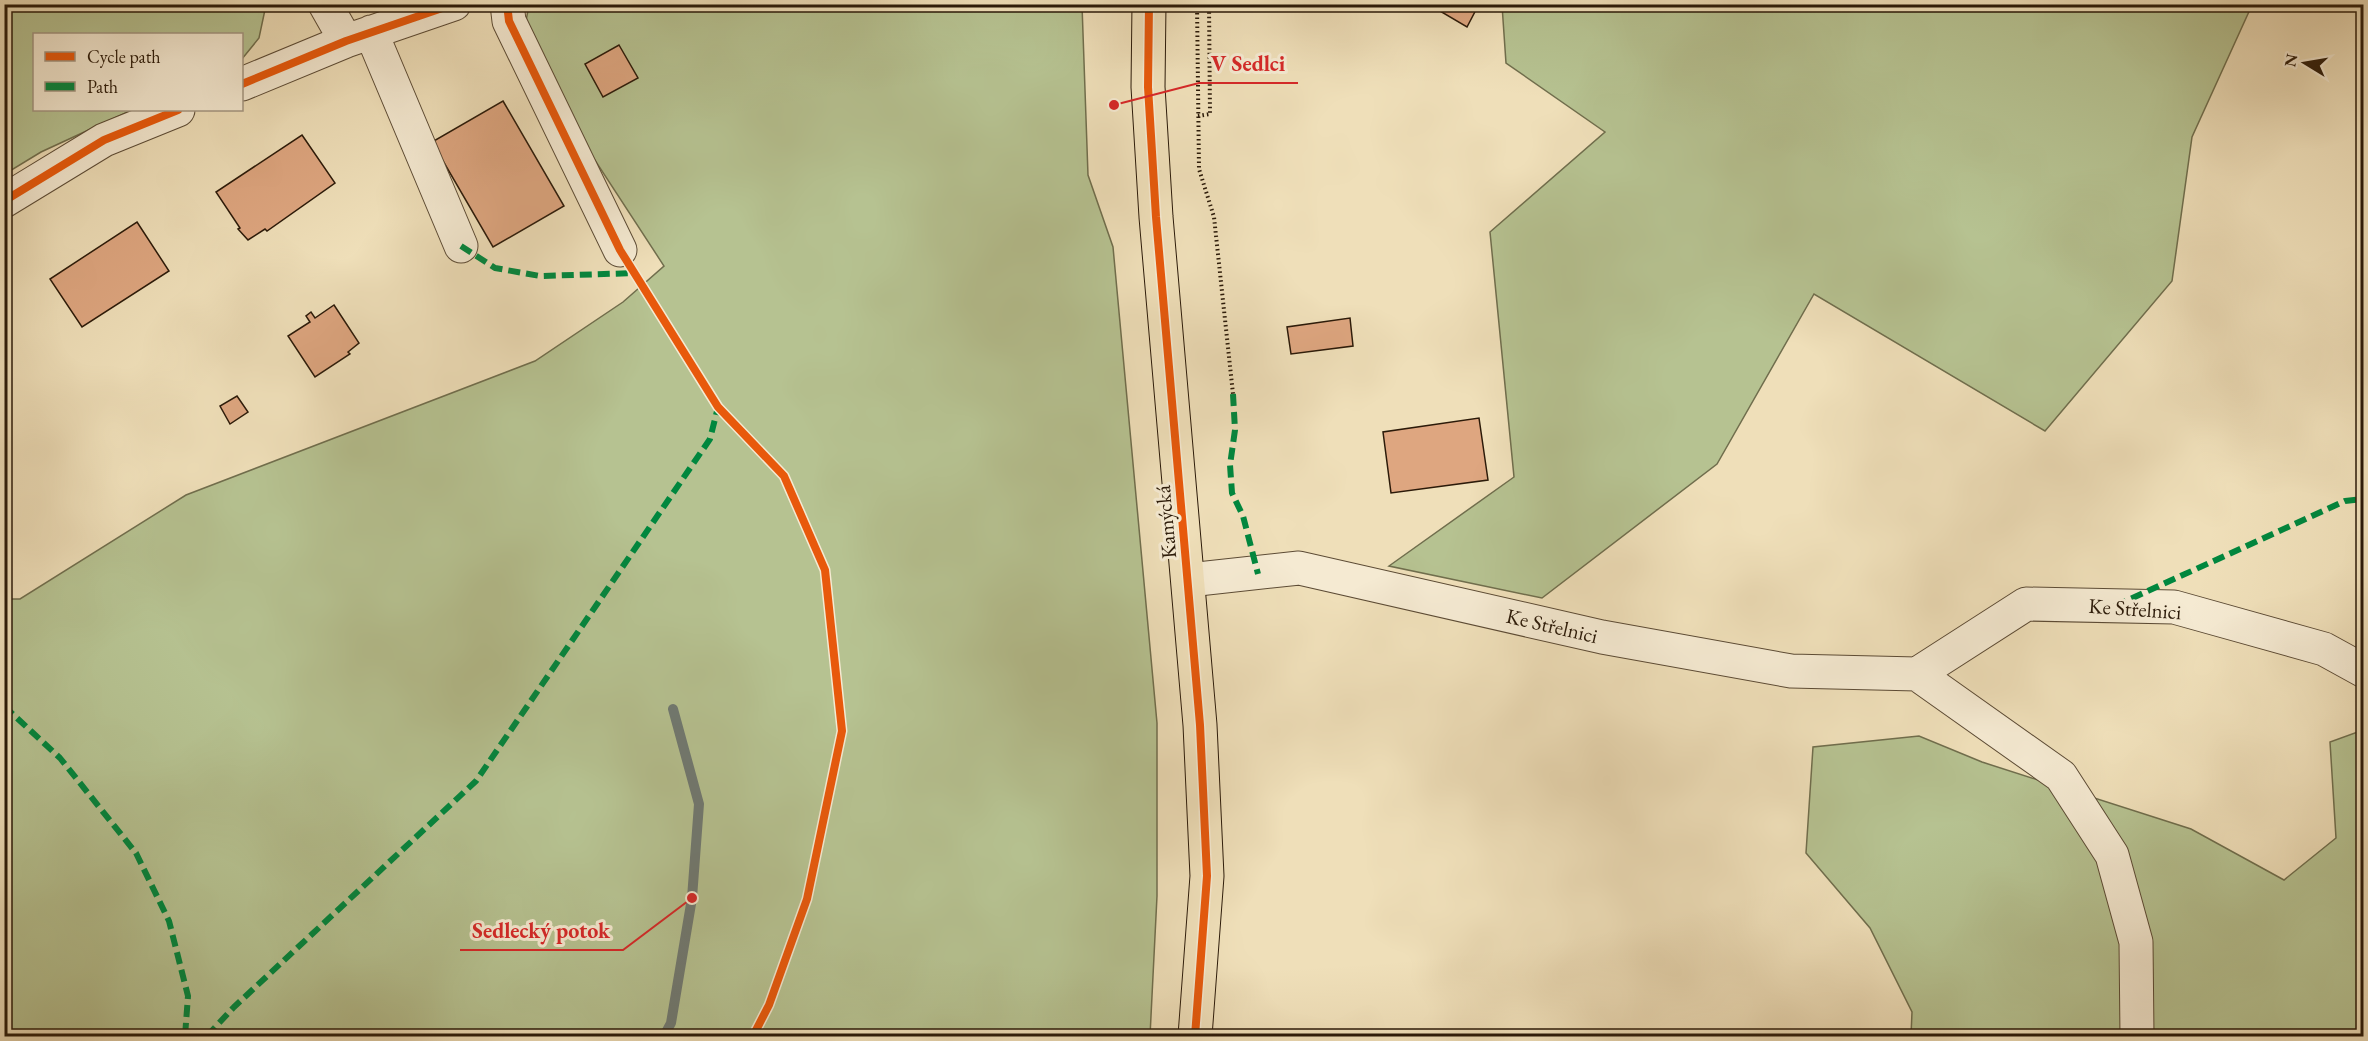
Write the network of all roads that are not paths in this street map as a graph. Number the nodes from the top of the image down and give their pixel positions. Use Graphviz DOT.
graph roads {
  1 [pos="325,4"];
  2 [pos="454,4"];
  3 [pos="507,4"];
  4 [pos="1149,4"];
  5 [pos="358,37"];
  6 [pos="243,84"];
  7 [pos="176,111"];
  8 [pos="4,201"];
  9 [pos="461,246"];
  10 [pos="620,250"];
  11 [pos="1190,580"];
  12 [pos="2364,671"];
  13 [pos="1917,674"];
  14 [pos="1195,1036"];
  15 [pos="2137,1036"];
  1 -- 5 [label="street"];
  2 -- 5 [label="street"];
  3 -- 10 [label="street"];
  4 -- 11 [label="main road, Kamýcká"];
  5 -- 6 [label="street"];
  5 -- 9 [label="street"];
  7 -- 8 [label="street"];
  11 -- 13 [label="street, Ke Střelnici"];
  11 -- 14 [label="main road, Kamýcká"];
  12 -- 13 [label="street, Ke Střelnici"];
  13 -- 15 [label="street"];
}
